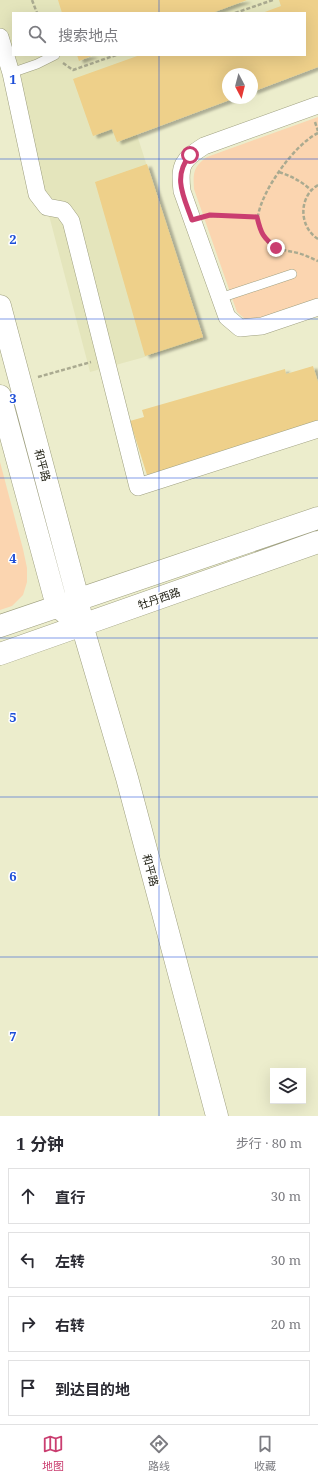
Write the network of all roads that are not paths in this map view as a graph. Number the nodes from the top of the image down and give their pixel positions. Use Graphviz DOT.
graph roads {
  1 [pos="0,37"];
  2 [pos="54,56"];
  3 [pos="11,73"];
  4 [pos="318,105"];
  5 [pos="292,274"];
  6 [pos="220,298"];
  7 [pos="0,306"];
  8 [pos="318,307"];
  9 [pos="0,396"];
  10 [pos="318,429"];
  11 [pos="318,518"];
  12 [pos="318,542"];
  13 [pos="78,599"];
  14 [pos="57,606"];
  15 [pos="0,626"];
  16 [pos="82,626"];
  17 [pos="0,654"];
  18 [pos="217,1116"];
  1 -- 3 [label="street"];
  2 -- 3 [label="lane"];
  3 -- 10 [label="street"];
  4 -- 6 [label="street"];
  5 -- 6 [label="lane"];
  6 -- 8 [label="street"];
  7 -- 13 [label="street, 和平路"];
  9 -- 14 [label="street, 和平路"];
  11 -- 13 [label="street"];
  12 -- 16 [label="street, 牡丹西路"];
  13 -- 14 [label="street"];
  13 -- 16 [label="street, 和平路"];
  14 -- 15 [label="street"];
  14 -- 16 [label="street"];
  16 -- 17 [label="street, 牡丹西路"];
  16 -- 18 [label="street, 和平路"];
}
